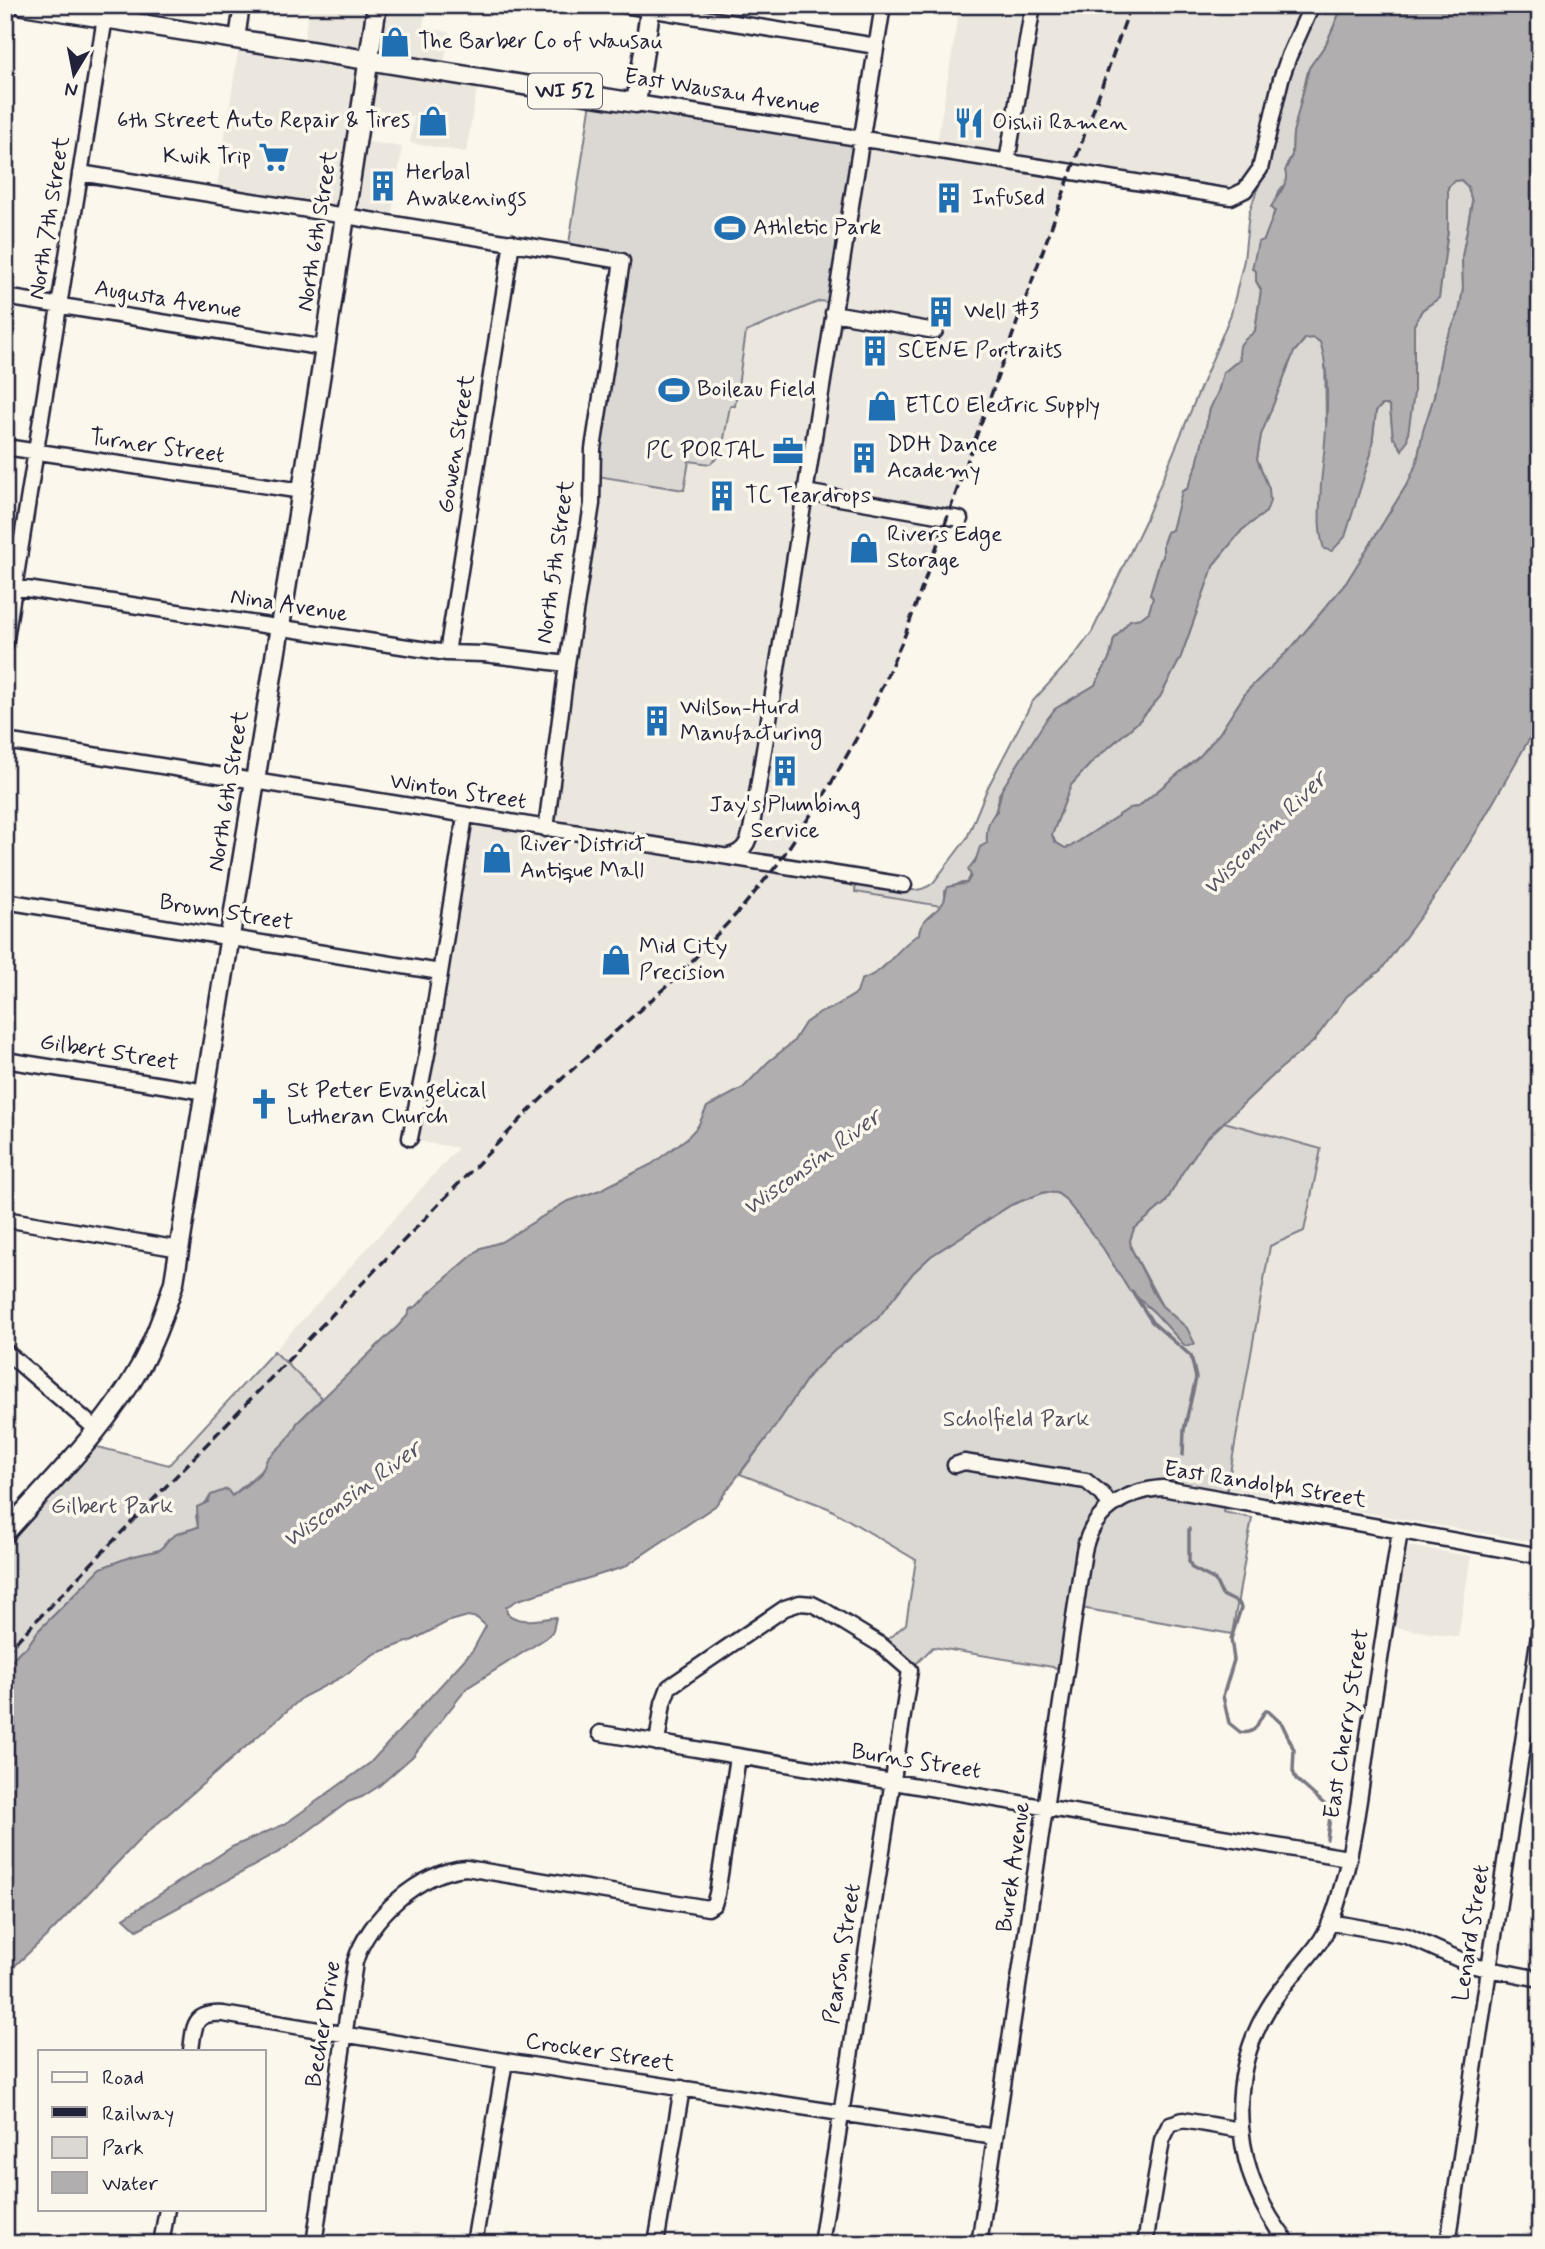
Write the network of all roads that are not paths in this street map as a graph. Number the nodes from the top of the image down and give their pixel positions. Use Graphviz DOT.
graph roads {
  1 [pos="23,5"];
  2 [pos="242,5"];
  3 [pos="377,5"];
  4 [pos="384,5"];
  5 [pos="624,5"];
  6 [pos="883,5"];
  7 [pos="1033,5"];
  8 [pos="1312,5"];
  9 [pos="650,7"];
  10 [pos="106,12"];
  11 [pos="237,39"];
  12 [pos="876,46"];
  13 [pos="368,60"];
  14 [pos="642,61"];
  15 [pos="426,68"];
  16 [pos="494,79"];
  17 [pos="636,103"];
  18 [pos="860,138"];
  19 [pos="1007,162"];
  20 [pos="80,173"];
  21 [pos="345,215"];
  22 [pos="512,242"];
  23 [pos="5,297"];
  24 [pos="60,306"];
  25 [pos="833,313"];
  26 [pos="935,331"];
  27 [pos="325,348"];
  28 [pos="5,447"];
  29 [pos="37,452"];
  30 [pos="302,491"];
  31 [pos="806,492"];
  32 [pos="960,519"];
  33 [pos="10,587"];
  34 [pos="279,628"];
  35 [pos="5,645"];
  36 [pos="447,653"];
  37 [pos="567,664"];
  38 [pos="5,741"];
  39 [pos="255,781"];
  40 [pos="465,816"];
  41 [pos="546,829"];
  42 [pos="724,857"];
  43 [pos="904,885"];
  44 [pos="5,901"];
  45 [pos="230,937"];
  46 [pos="440,972"];
  47 [pos="5,1060"];
  48 [pos="206,1091"];
  49 [pos="410,1138"];
  50 [pos="5,1219"];
  51 [pos="180,1249"];
  52 [pos="5,1350"];
  53 [pos="96,1429"];
  54 [pos="955,1465"];
  55 [pos="1111,1507"];
  56 [pos="1400,1531"];
  57 [pos="5,1533"];
  58 [pos="1540,1556"];
  59 [pos="1540,1628"];
  60 [pos="600,1733"];
  61 [pos="657,1743"];
  62 [pos="738,1757"];
  63 [pos="892,1781"];
  64 [pos="1046,1806"];
  65 [pos="1348,1858"];
  66 [pos="1330,1922"];
  67 [pos="1489,1970"];
  68 [pos="1540,1979"];
  69 [pos="345,2034"];
  70 [pos="191,2050"];
  71 [pos="505,2061"];
  72 [pos="682,2088"];
  73 [pos="842,2113"];
  74 [pos="1240,2130"];
  75 [pos="996,2137"];
  76 [pos="162,2210"];
  77 [pos="162,2244"];
  78 [pos="314,2244"];
  79 [pos="474,2244"];
  80 [pos="656,2244"];
  81 [pos="821,2244"];
  82 [pos="979,2244"];
  83 [pos="1145,2244"];
  84 [pos="1289,2244"];
  85 [pos="1448,2244"];
  1 -- 10 [label="main road, East Wausau Avenue / WI 52"];
  2 -- 11 [label="street"];
  3 -- 13 [label="main road, North 6th Street"];
  4 -- 15 [label="main road"];
  5 -- 9 [label="street"];
  6 -- 12 [label="street"];
  7 -- 19 [label="street"];
  8 -- 19 [label="street, East Wausau Avenue"];
  9 -- 12 [label="street"];
  9 -- 14 [label="main road"];
  10 -- 11 [label="main road, East Wausau Avenue / WI 52"];
  10 -- 20 [label="street, North 7th Street"];
  11 -- 13 [label="main road, East Wausau Avenue / WI 52"];
  12 -- 18 [label="street"];
  13 -- 15 [label="main road, East Wausau Avenue / WI 52"];
  13 -- 21 [label="main road, North 6th Street"];
  14 -- 16 [label="main road"];
  14 -- 17 [label="main road"];
  15 -- 16 [label="main road, East Wausau Avenue / WI 52"];
  16 -- 17 [label="main road, East Wausau Avenue / WI 52"];
  17 -- 18 [label="street, East Wausau Avenue"];
  18 -- 19 [label="street, East Wausau Avenue"];
  18 -- 25 [label="street"];
  20 -- 21 [label="street"];
  20 -- 24 [label="street, North 7th Street"];
  21 -- 22 [label="street"];
  21 -- 27 [label="main road, North 6th Street"];
  22 -- 36 [label="street, Gowen Street"];
  22 -- 37 [label="street, North 5th Street"];
  23 -- 24 [label="street, Augusta Avenue"];
  24 -- 27 [label="street, Augusta Avenue"];
  24 -- 29 [label="street, North 7th Street"];
  25 -- 26 [label="street"];
  25 -- 31 [label="street"];
  27 -- 30 [label="main road, North 6th Street"];
  28 -- 29 [label="street, Turner Street"];
  29 -- 30 [label="street, Turner Street"];
  29 -- 33 [label="street, North 7th Street"];
  30 -- 34 [label="main road, North 6th Street"];
  31 -- 32 [label="street"];
  31 -- 42 [label="street"];
  33 -- 34 [label="street, Nina Avenue"];
  33 -- 35 [label="street, North 7th Street"];
  34 -- 36 [label="street, Nina Avenue"];
  34 -- 39 [label="main road, North 6th Street"];
  36 -- 37 [label="street, Nina Avenue"];
  37 -- 41 [label="street, North 5th Street"];
  38 -- 39 [label="street, Winton Street"];
  39 -- 40 [label="street, Winton Street"];
  39 -- 45 [label="main road, North 6th Street"];
  40 -- 41 [label="street, Winton Street"];
  40 -- 46 [label="street"];
  41 -- 42 [label="street, Winton Street"];
  42 -- 43 [label="street, Winton Street"];
  44 -- 45 [label="street, Brown Street"];
  45 -- 46 [label="street, Brown Street"];
  45 -- 48 [label="main road, North 6th Street"];
  46 -- 49 [label="street"];
  47 -- 48 [label="street, Gilbert Street"];
  48 -- 51 [label="main road, North 6th Street"];
  50 -- 51 [label="street"];
  51 -- 53 [label="main road, North 6th Street"];
  52 -- 53 [label="street"];
  53 -- 57 [label="main road, North 6th Street"];
  54 -- 55 [label="street"];
  55 -- 56 [label="street, East Randolph Street"];
  55 -- 64 [label="street, Burek Avenue"];
  56 -- 58 [label="street, East Randolph Street"];
  56 -- 65 [label="street, East Cherry Street"];
  59 -- 67 [label="street, Lenard Street"];
  60 -- 61 [label="street, Burns Street"];
  61 -- 62 [label="street, Burns Street"];
  61 -- 63 [label="street, Pearson Street"];
  62 -- 63 [label="street, Burns Street"];
  62 -- 69 [label="street, Becher Drive"];
  63 -- 64 [label="street, Burns Street"];
  63 -- 73 [label="street, Pearson Street"];
  64 -- 65 [label="street, Burns Street"];
  64 -- 75 [label="street, Burek Avenue"];
  65 -- 66 [label="street, East Cherry Street"];
  66 -- 67 [label="street"];
  66 -- 74 [label="street, East Cherry Street"];
  67 -- 68 [label="street"];
  67 -- 85 [label="street, Lenard Street"];
  69 -- 70 [label="street, Crocker Street"];
  69 -- 71 [label="street, Crocker Street"];
  69 -- 78 [label="street, Becher Drive"];
  71 -- 72 [label="street, Crocker Street"];
  71 -- 79 [label="street"];
  72 -- 73 [label="street, Crocker Street"];
  72 -- 80 [label="street"];
  73 -- 75 [label="street, Crocker Street"];
  73 -- 81 [label="street, Pearson Street"];
  74 -- 83 [label="street"];
  74 -- 84 [label="street, East Cherry Street"];
  75 -- 82 [label="street, Burek Avenue"];
  76 -- 77 [label="street"];
}
